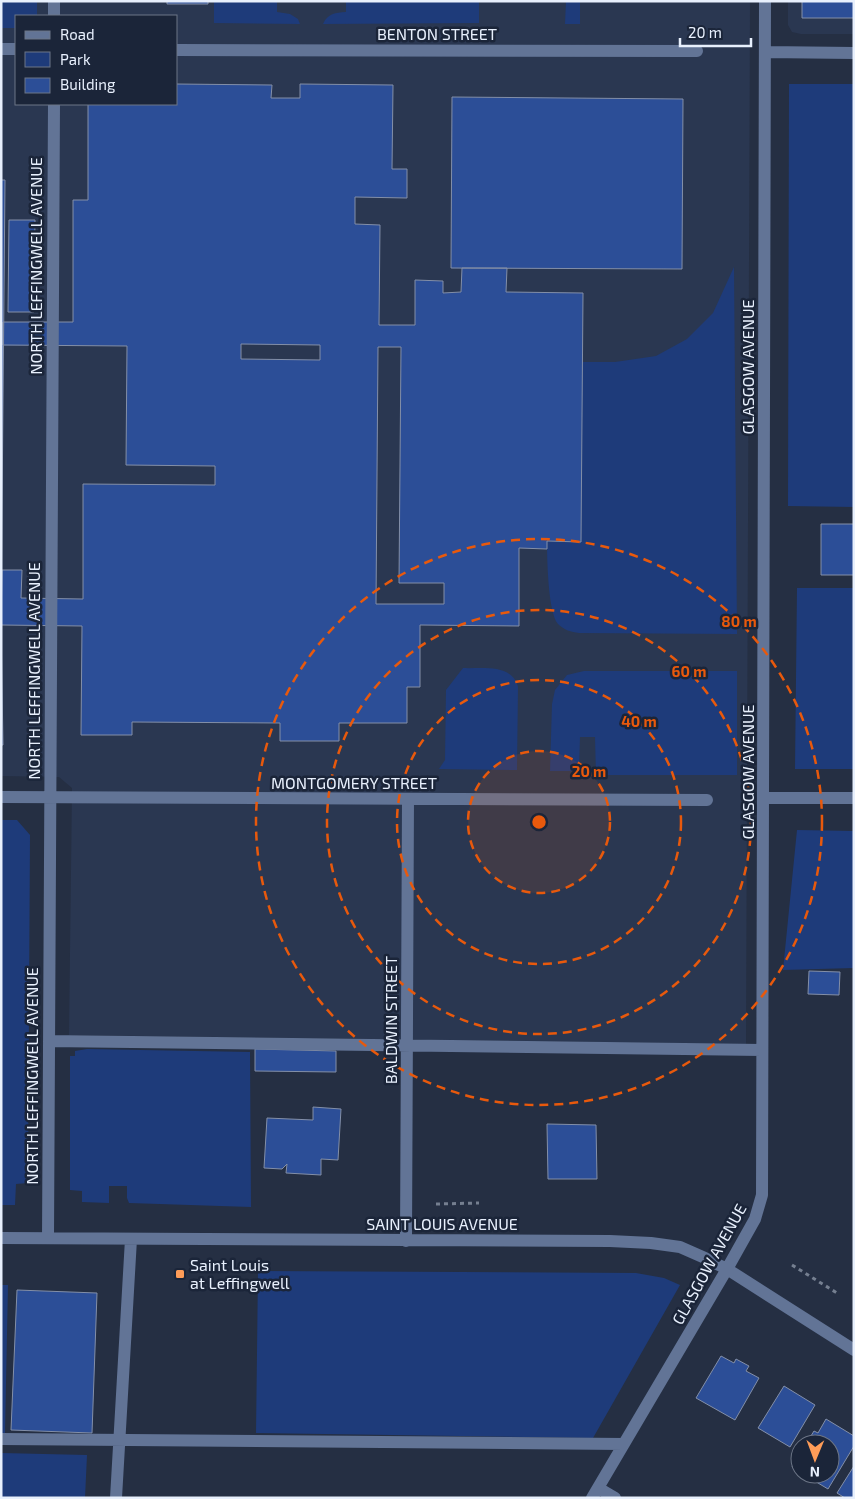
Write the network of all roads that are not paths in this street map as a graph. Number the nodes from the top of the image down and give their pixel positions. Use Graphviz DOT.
graph roads {
  1 [pos="54,1"];
  2 [pos="765,1"];
  3 [pos="54,15"];
  4 [pos="1,49"];
  5 [pos="15,49"];
  6 [pos="178,50"];
  7 [pos="697,52"];
  8 [pos="765,52"];
  9 [pos="854,53"];
  10 [pos="54,105"];
  11 [pos="1,798"];
  12 [pos="49,798"];
  13 [pos="764,798"];
  14 [pos="854,798"];
  15 [pos="408,799"];
  16 [pos="707,800"];
  17 [pos="49,1041"];
  18 [pos="407,1045"];
  19 [pos="762,1050"];
  20 [pos="1,1238"];
  21 [pos="48,1238"];
  22 [pos="131,1239"];
  23 [pos="406,1241"];
  24 [pos="727,1270"];
  25 [pos="854,1350"];
  26 [pos="1,1439"];
  27 [pos="120,1439"];
  28 [pos="624,1444"];
  29 [pos="595,1493"];
  30 [pos="116,1498"];
  31 [pos="615,1498"];
  1 -- 3 [label="street"];
  2 -- 8 [label="street, GLASGOW AVENUE"];
  4 -- 5 [label="street"];
  6 -- 7 [label="street, BENTON STREET"];
  8 -- 9 [label="street"];
  8 -- 13 [label="street, GLASGOW AVENUE"];
  10 -- 12 [label="street, NORTH LEFFINGWELL AVENUE"];
  11 -- 12 [label="street, MONTGOMERY STREET"];
  12 -- 15 [label="street, MONTGOMERY STREET"];
  12 -- 17 [label="street, NORTH LEFFINGWELL AVENUE"];
  13 -- 14 [label="street"];
  13 -- 19 [label="street, GLASGOW AVENUE"];
  15 -- 16 [label="street, MONTGOMERY STREET"];
  15 -- 18 [label="street, BALDWIN STREET"];
  17 -- 18 [label="street"];
  17 -- 21 [label="street, NORTH LEFFINGWELL AVENUE"];
  18 -- 19 [label="street"];
  18 -- 23 [label="street, BALDWIN STREET"];
  19 -- 24 [label="street, GLASGOW AVENUE"];
  20 -- 21 [label="street, SAINT LOUIS AVENUE"];
  21 -- 22 [label="street, SAINT LOUIS AVENUE"];
  22 -- 23 [label="street, SAINT LOUIS AVENUE"];
  22 -- 27 [label="street"];
  23 -- 24 [label="street, SAINT LOUIS AVENUE"];
  24 -- 25 [label="street, SAINT LOUIS AVENUE"];
  24 -- 28 [label="street, GLASGOW AVENUE"];
  26 -- 27 [label="street"];
  27 -- 28 [label="street"];
  27 -- 30 [label="street"];
  28 -- 29 [label="street, GLASGOW AVENUE"];
  29 -- 31 [label="street"];
}
